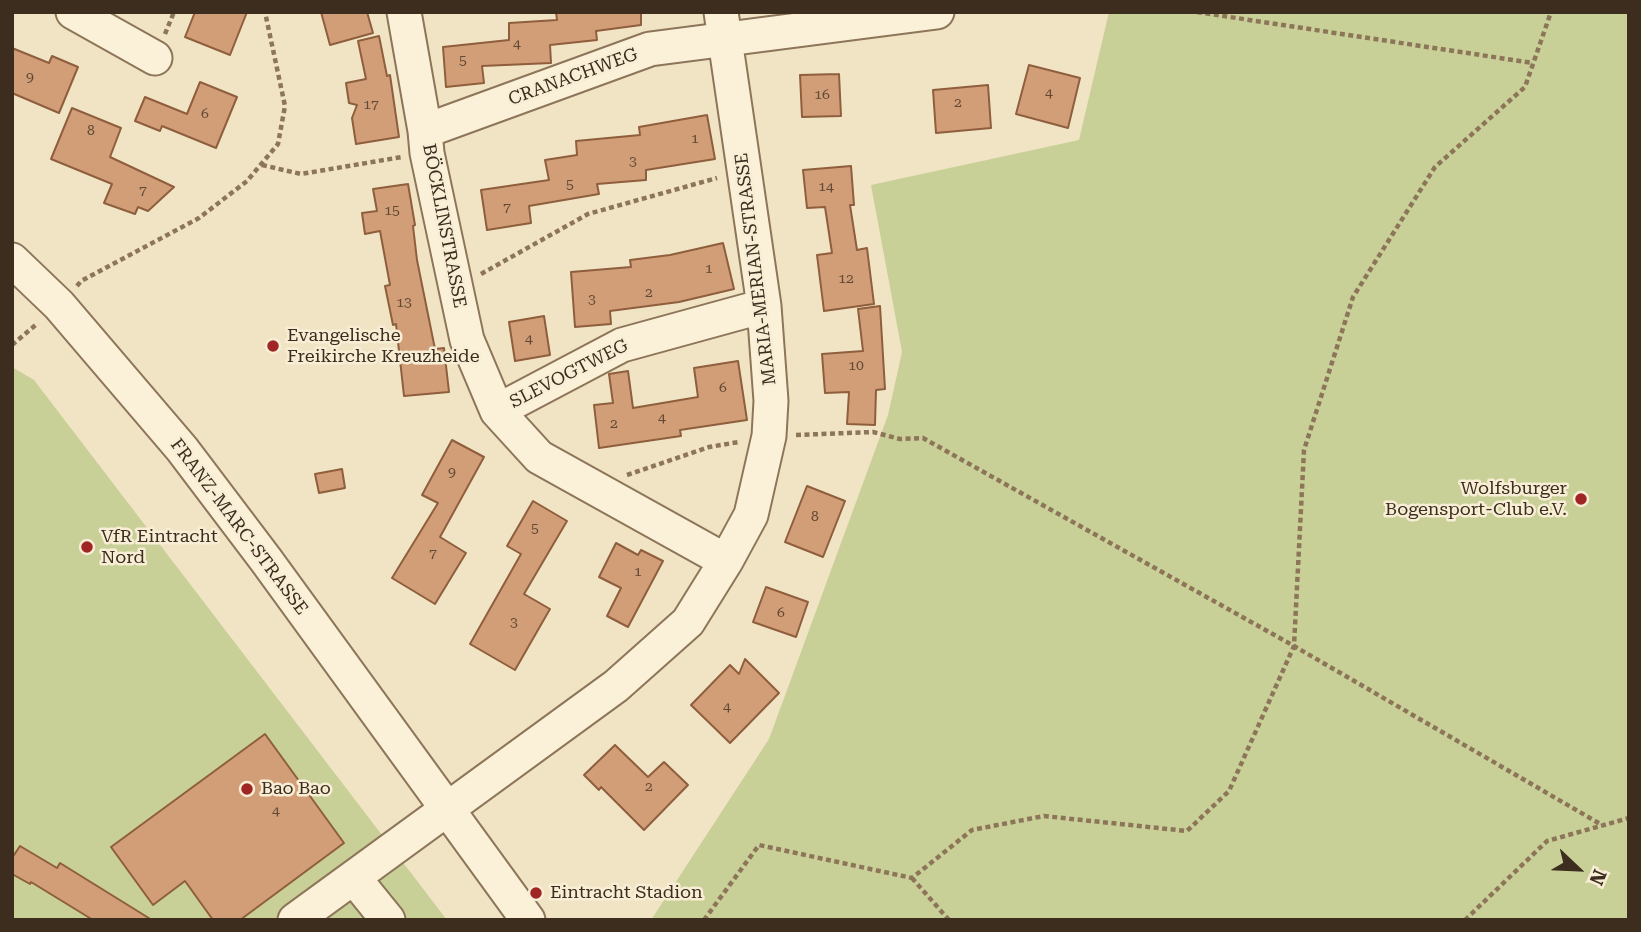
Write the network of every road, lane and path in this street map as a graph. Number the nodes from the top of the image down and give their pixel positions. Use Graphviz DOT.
graph roads {
  1 [pos="73,12"];
  2 [pos="265,12"];
  3 [pos="404,12"];
  4 [pos="937,12"];
  5 [pos="1197,12"];
  6 [pos="1551,12"];
  7 [pos="723,26"];
  8 [pos="155,58"];
  9 [pos="1533,63"];
  10 [pos="426,142"];
  11 [pos="262,164"];
  12 [pos="745,170"];
  13 [pos="12,260"];
  14 [pos="456,288"];
  15 [pos="59,305"];
  16 [pos="764,306"];
  17 [pos="496,411"];
  18 [pos="769,436"];
  19 [pos="589,485"];
  20 [pos="726,561"];
  21 [pos="1294,646"];
  22 [pos="447,809"];
  23 [pos="1629,818"];
  24 [pos="1602,825"];
  25 [pos="354,878"];
  26 [pos="912,878"];
  27 [pos="303,918"];
  28 [pos="388,920"];
  29 [pos="528,920"];
  30 [pos="704,920"];
  31 [pos="949,920"];
  32 [pos="1465,920"];
  1 -- 8 [label="street"];
  2 -- 11 [label="path"];
  3 -- 10 [label="street, BÖCKLINSTRASSE"];
  4 -- 7 [label="street, CRANACHWEG"];
  5 -- 9 [label="path"];
  6 -- 9 [label="path"];
  7 -- 10 [label="street, CRANACHWEG"];
  7 -- 12 [label="street, MARIA-MERIAN-STRASSE"];
  9 -- 21 [label="path"];
  10 -- 11 [label="path"];
  10 -- 14 [label="street, BÖCKLINSTRASSE"];
  11 -- 15 [label="path"];
  12 -- 14 [label="path"];
  12 -- 16 [label="street, MARIA-MERIAN-STRASSE"];
  13 -- 15 [label="street, FRANZ-MARC-STRASSE"];
  14 -- 17 [label="street, BÖCKLINSTRASSE"];
  15 -- 22 [label="street, FRANZ-MARC-STRASSE"];
  16 -- 17 [label="street, SLEVOGTWEG"];
  16 -- 18 [label="street, MARIA-MERIAN-STRASSE"];
  17 -- 19 [label="street, BÖCKLINSTRASSE"];
  18 -- 19 [label="path"];
  18 -- 20 [label="street, MARIA-MERIAN-STRASSE"];
  18 -- 21 [label="path"];
  19 -- 20 [label="street, BÖCKLINSTRASSE"];
  20 -- 22 [label="street, MARIA-MERIAN-STRASSE"];
  21 -- 24 [label="path"];
  21 -- 26 [label="path"];
  22 -- 25 [label="street, MARIA-MERIAN-STRASSE"];
  22 -- 29 [label="street, FRANZ-MARC-STRASSE"];
  23 -- 24 [label="path"];
  24 -- 32 [label="path"];
  25 -- 27 [label="street, MARIA-MERIAN-STRASSE"];
  25 -- 28 [label="street"];
  26 -- 30 [label="path"];
  26 -- 31 [label="path"];
}
